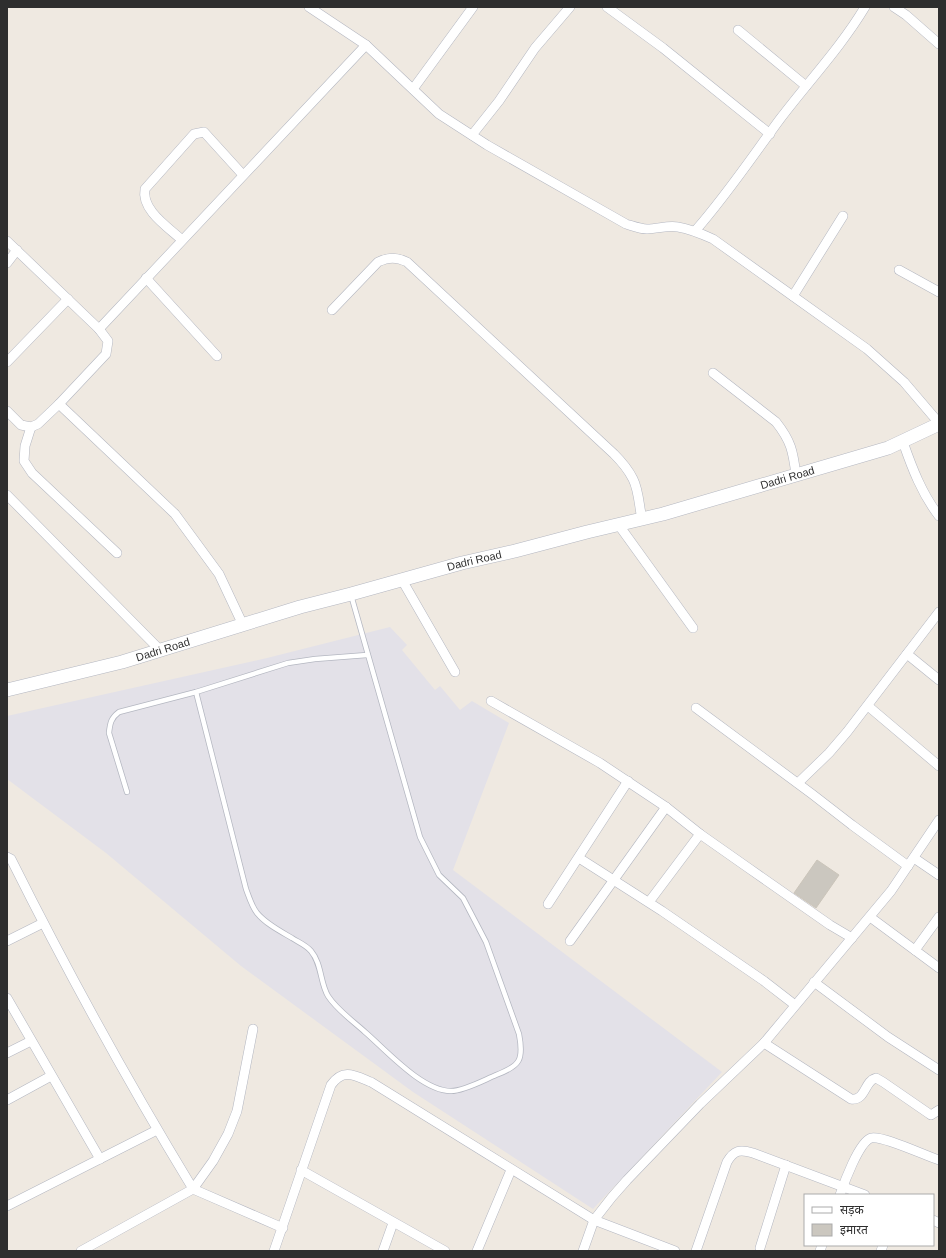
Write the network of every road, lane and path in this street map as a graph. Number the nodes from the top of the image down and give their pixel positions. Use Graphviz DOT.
graph roads {
  1 [pos="309,7"];
  2 [pos="473,7"];
  3 [pos="570,7"];
  4 [pos="865,7"];
  5 [pos="894,7"];
  6 [pos="609,8"];
  7 [pos="738,30"];
  8 [pos="939,44"];
  9 [pos="366,45"];
  10 [pos="806,86"];
  11 [pos="413,89"];
  12 [pos="770,134"];
  13 [pos="472,136"];
  14 [pos="244,175"];
  15 [pos="843,216"];
  16 [pos="695,231"];
  17 [pos="182,240"];
  18 [pos="7,241"];
  19 [pos="17,250"];
  20 [pos="7,263"];
  21 [pos="899,270"];
  22 [pos="146,278"];
  23 [pos="939,292"];
  24 [pos="793,296"];
  25 [pos="68,299"];
  26 [pos="332,310"];
  27 [pos="99,328"];
  28 [pos="217,356"];
  29 [pos="7,362"];
  30 [pos="713,373"];
  31 [pos="60,404"];
  32 [pos="7,411"];
  33 [pos="939,423"];
  34 [pos="30,427"];
  35 [pos="903,442"];
  36 [pos="796,475"];
  37 [pos="7,495"];
  38 [pos="939,516"];
  39 [pos="642,519"];
  40 [pos="618,524"];
  41 [pos="118,553"];
  42 [pos="402,580"];
  43 [pos="351,594"];
  44 [pos="939,612"];
  45 [pos="242,625"];
  46 [pos="693,628"];
  47 [pos="160,650"];
  48 [pos="908,654"];
  49 [pos="368,655"];
  50 [pos="455,672"];
  51 [pos="939,680"];
  52 [pos="7,690"];
  53 [pos="196,692"];
  54 [pos="491,701"];
  55 [pos="868,706"];
  56 [pos="696,708"];
  57 [pos="939,766"];
  58 [pos="628,782"];
  59 [pos="798,783"];
  60 [pos="127,792"];
  61 [pos="666,807"];
  62 [pos="939,820"];
  63 [pos="700,834"];
  64 [pos="7,857"];
  65 [pos="578,858"];
  66 [pos="914,858"];
  67 [pos="908,866"];
  68 [pos="939,875"];
  69 [pos="613,881"];
  70 [pos="649,902"];
  71 [pos="548,904"];
  72 [pos="870,917"];
  73 [pos="939,917"];
  74 [pos="43,923"];
  75 [pos="852,938"];
  76 [pos="570,940"];
  77 [pos="7,941"];
  78 [pos="915,950"];
  79 [pos="939,968"];
  80 [pos="814,982"];
  81 [pos="7,998"];
  82 [pos="795,1005"];
  83 [pos="253,1029"];
  84 [pos="31,1041"];
  85 [pos="764,1043"];
  86 [pos="7,1053"];
  87 [pos="939,1070"];
  88 [pos="51,1076"];
  89 [pos="7,1100"];
  90 [pos="939,1110"];
  91 [pos="157,1130"];
  92 [pos="100,1159"];
  93 [pos="939,1160"];
  94 [pos="786,1165"];
  95 [pos="301,1170"];
  96 [pos="511,1170"];
  97 [pos="193,1189"];
  98 [pos="841,1191"];
  99 [pos="859,1194"];
  100 [pos="8,1204"];
  101 [pos="594,1220"];
  102 [pos="393,1222"];
  103 [pos="283,1228"];
  104 [pos="760,1248"];
  105 [pos="81,1251"];
  106 [pos="274,1251"];
  107 [pos="383,1251"];
  108 [pos="445,1251"];
  109 [pos="477,1251"];
  110 [pos="583,1251"];
  111 [pos="675,1251"];
  112 [pos="696,1251"];
  1 -- 9 [label="street"];
  2 -- 11 [label="street"];
  3 -- 13 [label="street"];
  4 -- 10 [label="street"];
  5 -- 8 [label="street"];
  6 -- 12 [label="street"];
  7 -- 10 [label="street"];
  9 -- 11 [label="street"];
  9 -- 14 [label="street"];
  10 -- 12 [label="street"];
  11 -- 13 [label="street"];
  12 -- 16 [label="street"];
  13 -- 16 [label="street"];
  14 -- 17 [label="street"];
  14 -- 17 [label="street"];
  15 -- 24 [label="street"];
  16 -- 24 [label="street"];
  17 -- 22 [label="street"];
  18 -- 19 [label="street"];
  19 -- 20 [label="street"];
  19 -- 25 [label="street"];
  21 -- 23 [label="street"];
  22 -- 27 [label="street"];
  22 -- 28 [label="street"];
  24 -- 33 [label="street"];
  25 -- 27 [label="street"];
  25 -- 29 [label="street"];
  26 -- 39 [label="street"];
  27 -- 31 [label="street"];
  30 -- 36 [label="street"];
  31 -- 34 [label="street"];
  31 -- 45 [label="street"];
  32 -- 34 [label="street"];
  33 -- 35 [label="main road, Dadri Road"];
  34 -- 41 [label="street"];
  35 -- 36 [label="main road, Dadri Road"];
  35 -- 38 [label="street"];
  36 -- 39 [label="main road, Dadri Road"];
  37 -- 47 [label="street"];
  39 -- 40 [label="main road, Dadri Road"];
  40 -- 42 [label="main road, Dadri Road"];
  40 -- 46 [label="street"];
  42 -- 43 [label="main road, Dadri Road"];
  42 -- 50 [label="street"];
  43 -- 45 [label="main road, Dadri Road"];
  43 -- 49 [label="lane"];
  44 -- 48 [label="street"];
  45 -- 47 [label="main road, Dadri Road"];
  47 -- 52 [label="main road, Dadri Road"];
  48 -- 51 [label="street"];
  48 -- 55 [label="street"];
  49 -- 53 [label="lane"];
  49 -- 53 [label="lane"];
  53 -- 60 [label="lane"];
  54 -- 58 [label="street"];
  55 -- 57 [label="street"];
  55 -- 59 [label="street"];
  56 -- 59 [label="street"];
  58 -- 61 [label="street"];
  58 -- 65 [label="street"];
  59 -- 67 [label="street"];
  61 -- 63 [label="street"];
  61 -- 69 [label="street"];
  62 -- 66 [label="street"];
  63 -- 70 [label="street"];
  63 -- 75 [label="street"];
  64 -- 74 [label="street"];
  65 -- 69 [label="street"];
  65 -- 71 [label="street"];
  66 -- 67 [label="street"];
  66 -- 68 [label="street"];
  67 -- 72 [label="street"];
  69 -- 70 [label="street"];
  69 -- 76 [label="street"];
  70 -- 82 [label="street"];
  72 -- 75 [label="street"];
  72 -- 78 [label="street"];
  73 -- 78 [label="street"];
  74 -- 77 [label="street"];
  74 -- 91 [label="street"];
  75 -- 80 [label="street"];
  78 -- 79 [label="street"];
  80 -- 82 [label="street"];
  80 -- 87 [label="street"];
  81 -- 84 [label="street"];
  82 -- 85 [label="street"];
  83 -- 97 [label="street"];
  84 -- 86 [label="street"];
  84 -- 88 [label="street"];
  85 -- 90 [label="street"];
  85 -- 101 [label="street"];
  88 -- 89 [label="street"];
  88 -- 92 [label="street"];
  91 -- 92 [label="street"];
  91 -- 97 [label="street"];
  92 -- 100 [label="street"];
  93 -- 98 [label="street"];
  94 -- 98 [label="street"];
  94 -- 104 [label="street"];
  94 -- 112 [label="street"];
  95 -- 96 [label="street"];
  95 -- 102 [label="street"];
  95 -- 103 [label="street"];
  96 -- 101 [label="street"];
  96 -- 109 [label="street"];
  97 -- 103 [label="street"];
  97 -- 105 [label="street"];
  98 -- 99 [label="street"];
  101 -- 110 [label="street"];
  101 -- 111 [label="street"];
  102 -- 107 [label="street"];
  102 -- 108 [label="street"];
  103 -- 106 [label="street"];
}
